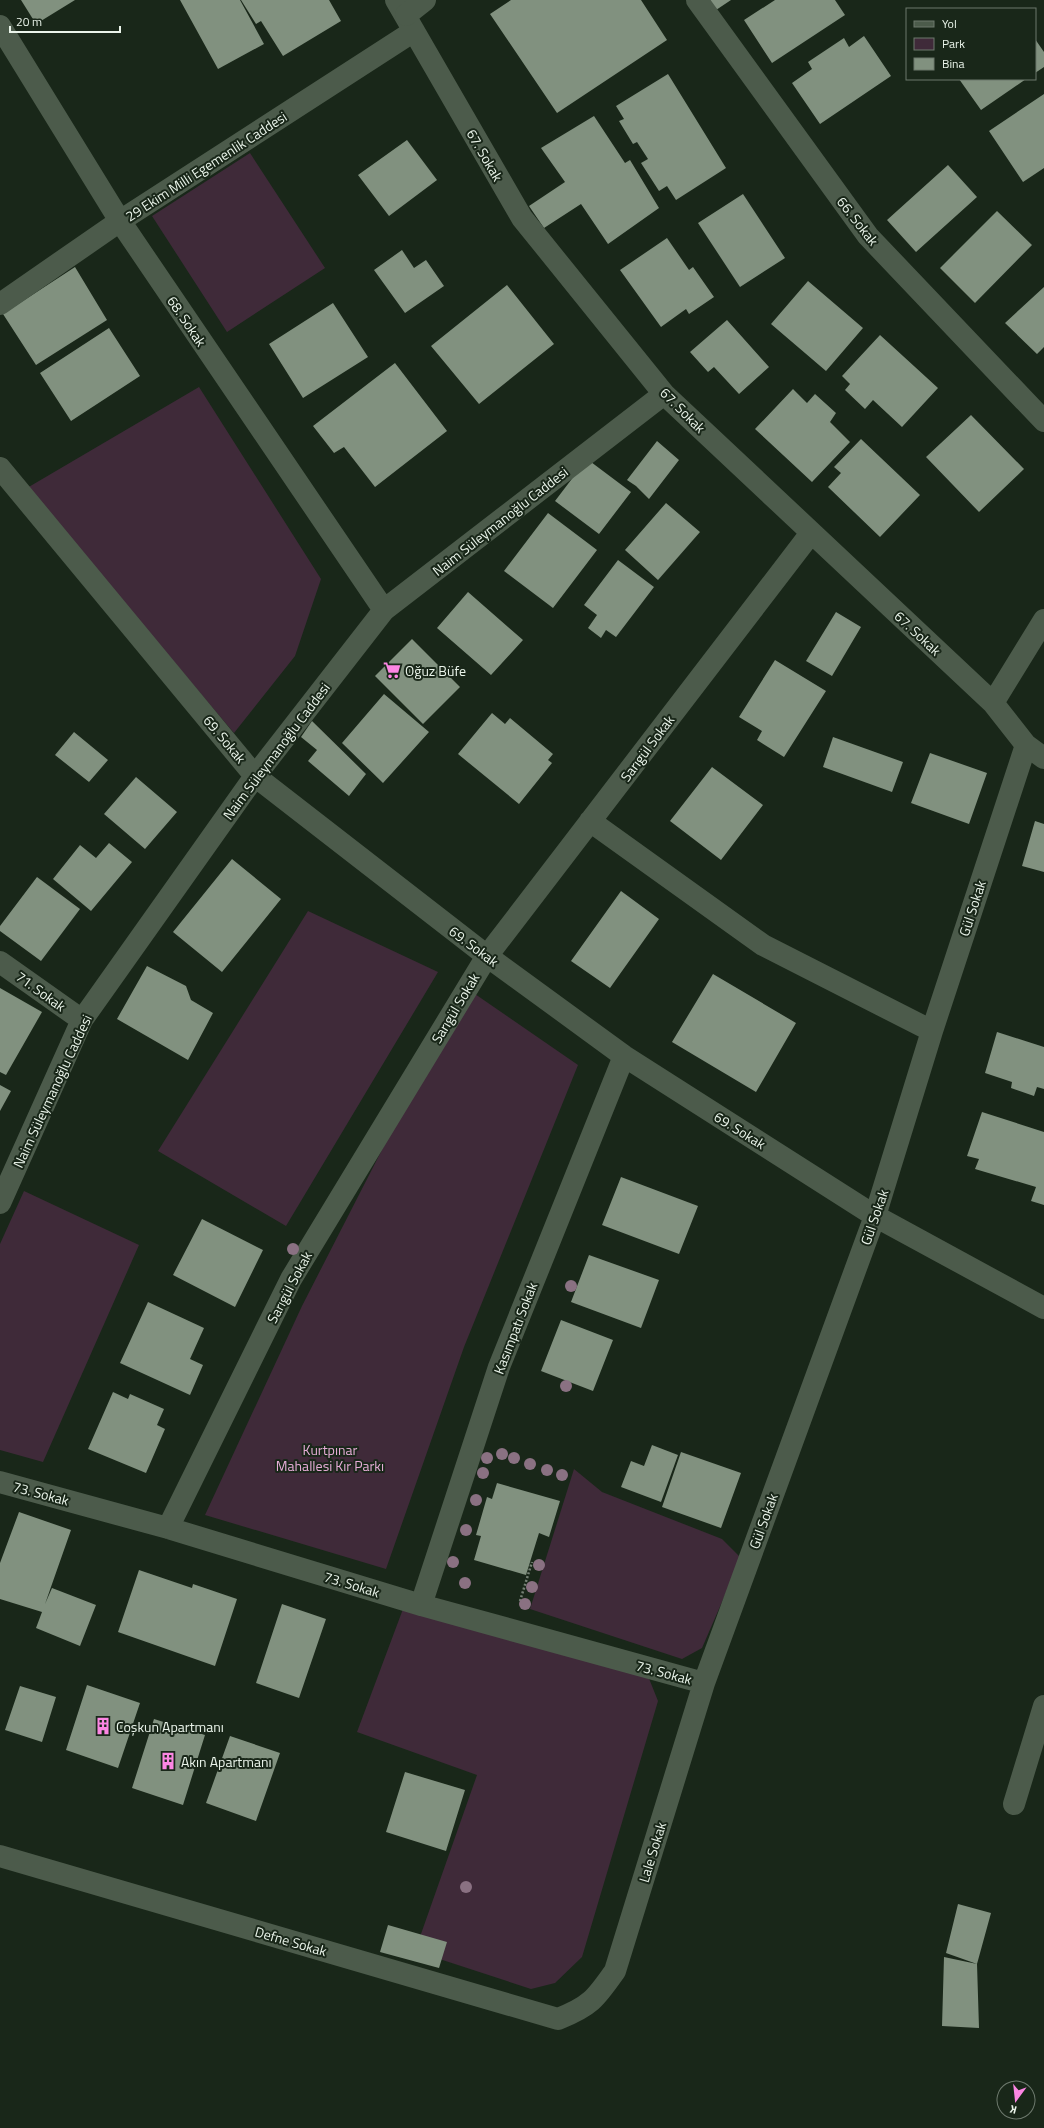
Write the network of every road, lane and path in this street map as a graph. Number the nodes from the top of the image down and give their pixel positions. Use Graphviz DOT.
graph roads {
  1 [pos="425,0"];
  2 [pos="698,0"];
  3 [pos="405,15"];
  4 [pos="0,26"];
  5 [pos="120,221"];
  6 [pos="0,304"];
  7 [pos="664,394"];
  8 [pos="1044,420"];
  9 [pos="0,468"];
  10 [pos="811,533"];
  11 [pos="384,610"];
  12 [pos="1044,620"];
  13 [pos="993,703"];
  14 [pos="1026,745"];
  15 [pos="1044,758"];
  16 [pos="255,776"];
  17 [pos="590,821"];
  18 [pos="487,956"];
  19 [pos="0,962"];
  20 [pos="82,1020"];
  21 [pos="932,1030"];
  22 [pos="624,1056"];
  23 [pos="0,1203"];
  24 [pos="875,1216"];
  25 [pos="1044,1308"];
  26 [pos="0,1482"];
  27 [pos="168,1528"];
  28 [pos="532,1562"];
  29 [pos="421,1606"];
  30 [pos="511,1630"];
  31 [pos="704,1683"];
  32 [pos="1044,1706"];
  33 [pos="1014,1804"];
  34 [pos="0,1856"];
  35 [pos="581,2010"];
  1 -- 3 [label="street, 29 Ekim Milli Egemenlik Caddesi"];
  2 -- 8 [label="street, 66. Sokak"];
  3 -- 5 [label="street, 29 Ekim Milli Egemenlik Caddesi"];
  3 -- 7 [label="street, 67. Sokak"];
  4 -- 5 [label="street, 68. Sokak"];
  5 -- 6 [label="street, 29 Ekim Milli Egemenlik Caddesi"];
  5 -- 11 [label="street, 68. Sokak"];
  7 -- 10 [label="street, 67. Sokak"];
  7 -- 11 [label="street, Naim Süleymanoğlu Caddesi"];
  9 -- 16 [label="street, 69. Sokak"];
  10 -- 13 [label="street, 67. Sokak"];
  10 -- 17 [label="street, Sarıgül Sokak"];
  11 -- 16 [label="street, Naim Süleymanoğlu Caddesi"];
  12 -- 13 [label="street"];
  13 -- 14 [label="street, 67. Sokak"];
  14 -- 15 [label="street, 67. Sokak"];
  14 -- 21 [label="street, Gül Sokak"];
  16 -- 18 [label="street, 69. Sokak"];
  16 -- 20 [label="street, Naim Süleymanoğlu Caddesi"];
  17 -- 18 [label="street, Sarıgül Sokak"];
  17 -- 21 [label="street"];
  18 -- 22 [label="street, 69. Sokak"];
  18 -- 27 [label="street, Sarıgül Sokak"];
  19 -- 20 [label="street, 71. Sokak"];
  20 -- 23 [label="street, Naim Süleymanoğlu Caddesi"];
  21 -- 24 [label="street, Gül Sokak"];
  22 -- 24 [label="street, 69. Sokak"];
  22 -- 29 [label="street, Kasımpatı Sokak"];
  24 -- 25 [label="street, 69. Sokak"];
  24 -- 31 [label="street, Gül Sokak"];
  26 -- 27 [label="street, 73. Sokak"];
  27 -- 29 [label="street, 73. Sokak"];
  28 -- 30 [label="path"];
  29 -- 30 [label="street, 73. Sokak"];
  30 -- 31 [label="street, 73. Sokak"];
  31 -- 35 [label="street, Lale Sokak"];
  32 -- 33 [label="street"];
  34 -- 35 [label="street, Defne Sokak"];
}
